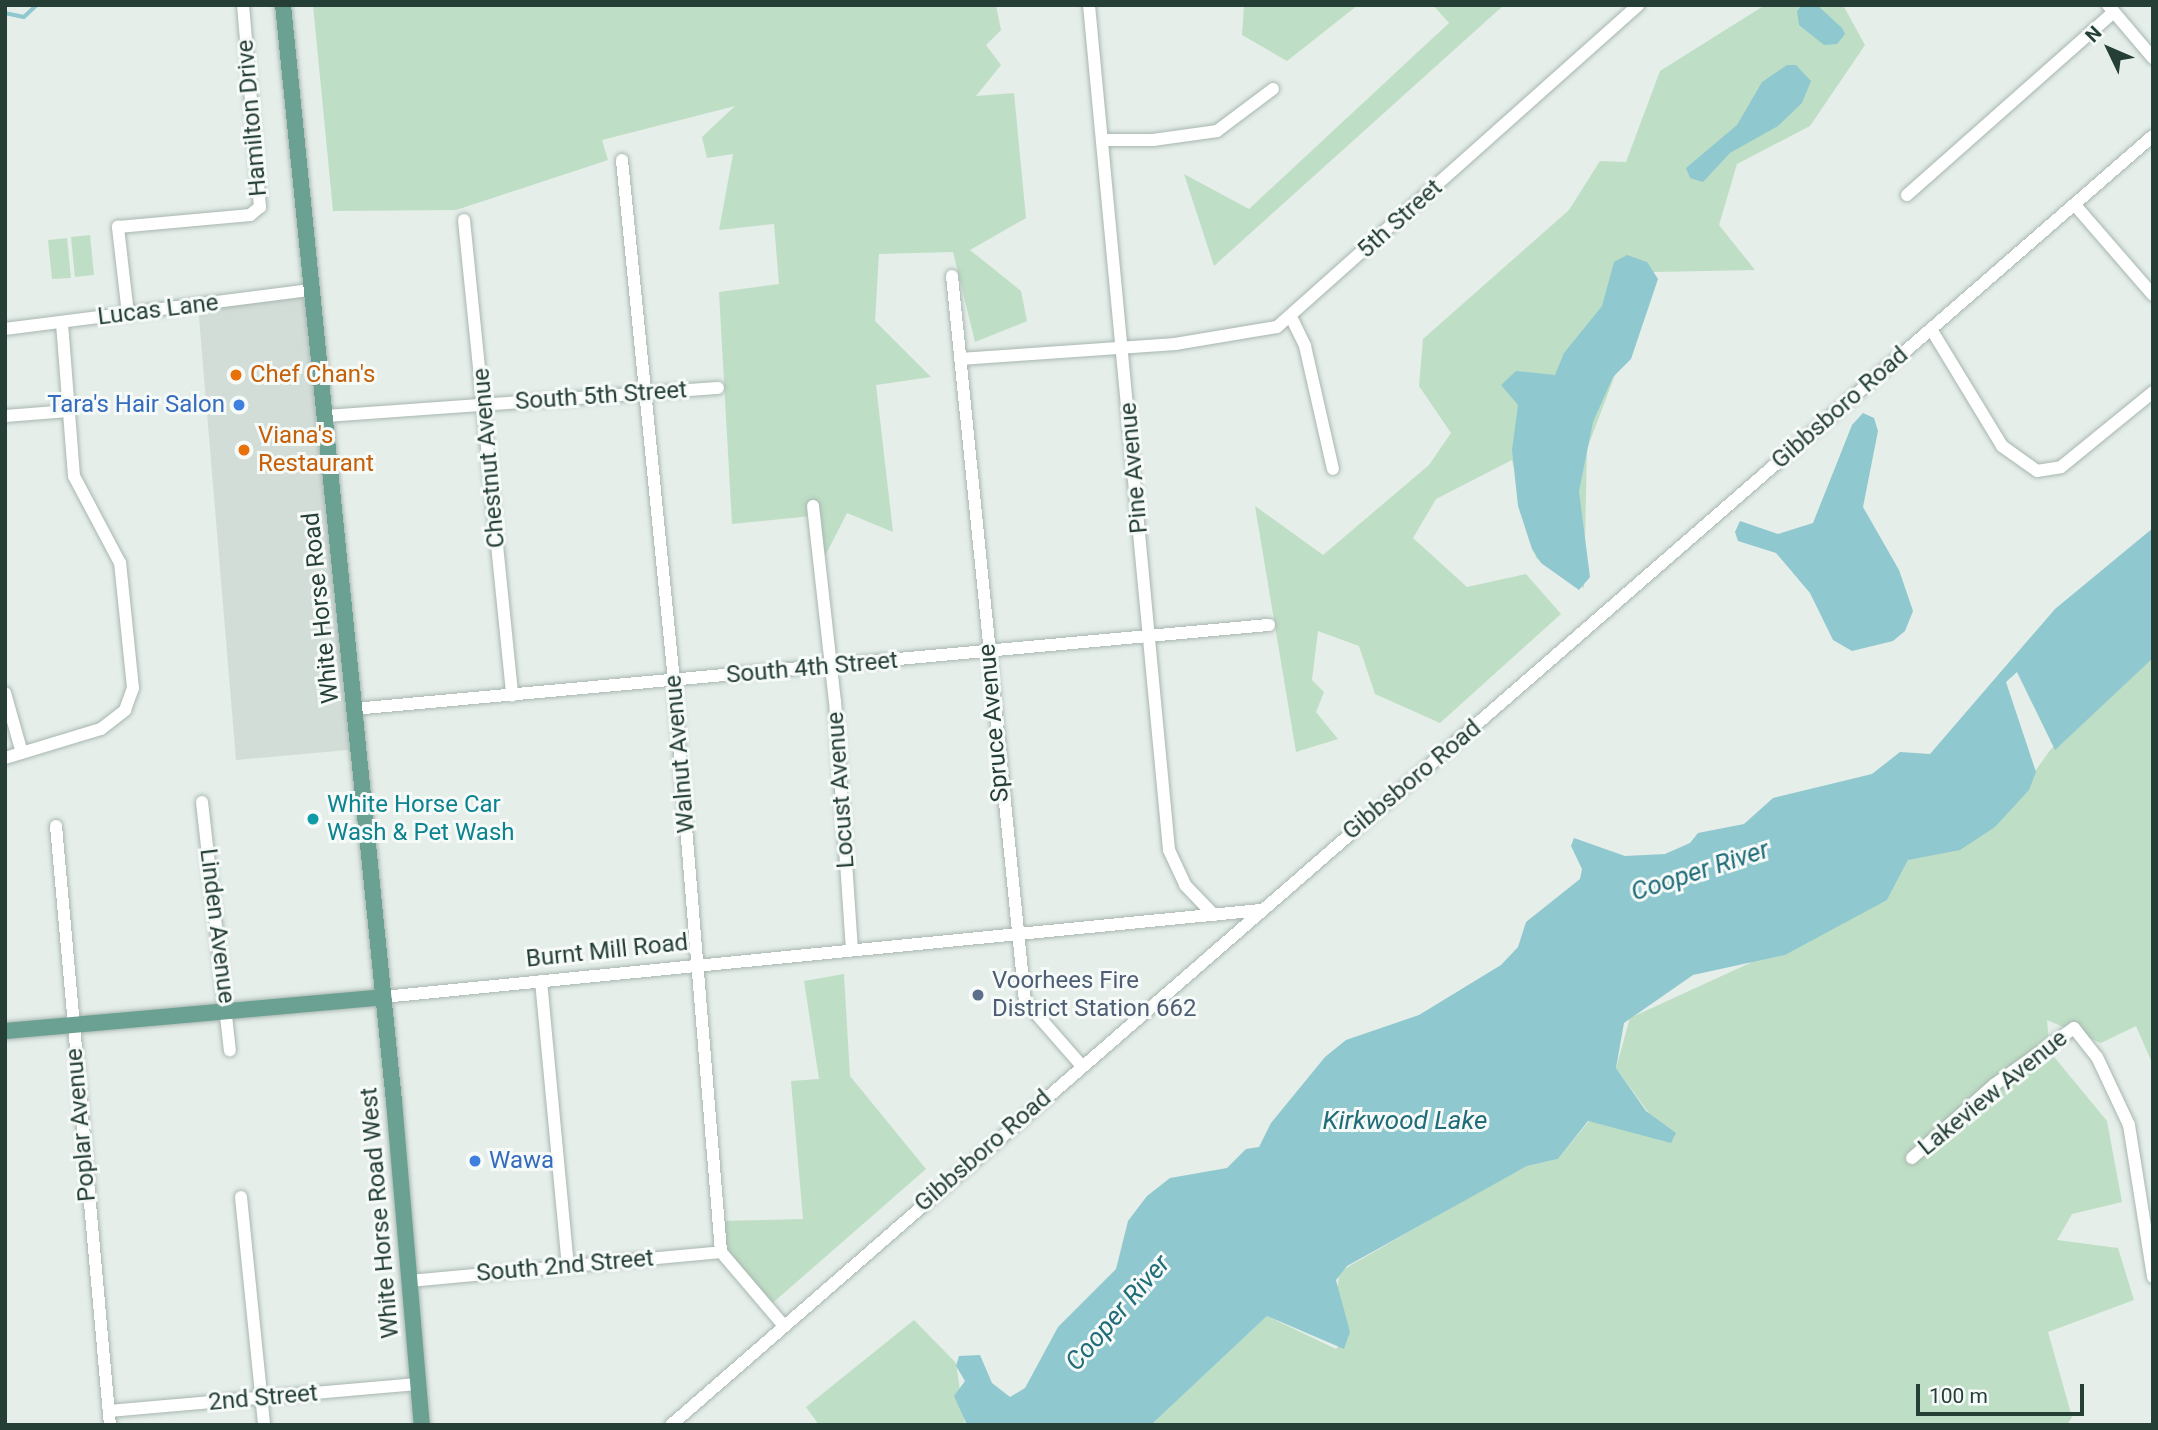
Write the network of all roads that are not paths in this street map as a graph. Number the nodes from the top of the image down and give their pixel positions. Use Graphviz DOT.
graph roads {
  1 [pos="243,5"];
  2 [pos="283,5"];
  3 [pos="1089,5"];
  4 [pos="1639,5"];
  5 [pos="2111,9"];
  6 [pos="2153,58"];
  7 [pos="1273,89"];
  8 [pos="2153,136"];
  9 [pos="1102,139"];
  10 [pos="622,160"];
  11 [pos="1907,195"];
  12 [pos="2075,205"];
  13 [pos="464,219"];
  14 [pos="952,276"];
  15 [pos="311,290"];
  16 [pos="2153,295"];
  17 [pos="128,314"];
  18 [pos="1292,319"];
  19 [pos="61,322"];
  20 [pos="5,329"];
  21 [pos="1931,329"];
  22 [pos="1122,347"];
  23 [pos="960,359"];
  24 [pos="718,388"];
  25 [pos="2153,392"];
  26 [pos="642,393"];
  27 [pos="485,405"];
  28 [pos="69,411"];
  29 [pos="5,416"];
  30 [pos="325,416"];
  31 [pos="1334,468"];
  32 [pos="813,506"];
  33 [pos="1269,625"];
  34 [pos="1148,633"];
  35 [pos="988,653"];
  36 [pos="831,667"];
  37 [pos="674,681"];
  38 [pos="5,693"];
  39 [pos="512,696"];
  40 [pos="354,709"];
  41 [pos="22,753"];
  42 [pos="5,758"];
  43 [pos="202,802"];
  44 [pos="56,826"];
  45 [pos="1261,910"];
  46 [pos="1214,915"];
  47 [pos="1014,934"];
  48 [pos="852,949"];
  49 [pos="699,963"];
  50 [pos="541,981"];
  51 [pos="383,998"];
  52 [pos="229,1015"];
  53 [pos="72,1027"];
  54 [pos="5,1031"];
  55 [pos="230,1050"];
  56 [pos="1082,1066"];
  57 [pos="1912,1158"];
  58 [pos="242,1197"];
  59 [pos="721,1252"];
  60 [pos="568,1266"];
  61 [pos="2153,1277"];
  62 [pos="410,1281"];
  63 [pos="784,1326"];
  64 [pos="417,1384"];
  65 [pos="261,1399"];
  66 [pos="109,1411"];
  67 [pos="110,1425"];
  68 [pos="264,1425"];
  69 [pos="422,1425"];
  70 [pos="671,1425"];
  1 -- 17 [label="street, Hamilton Drive"];
  2 -- 15 [label="main road, White Horse Road"];
  3 -- 9 [label="street, Pine Avenue"];
  4 -- 18 [label="street, 5th Street"];
  5 -- 6 [label="street"];
  5 -- 11 [label="street"];
  7 -- 9 [label="street"];
  8 -- 12 [label="street, Gibbsboro Road"];
  9 -- 22 [label="street, Pine Avenue"];
  10 -- 26 [label="street, Walnut Avenue"];
  12 -- 16 [label="street"];
  12 -- 21 [label="street, Gibbsboro Road"];
  13 -- 27 [label="street, Chestnut Avenue"];
  14 -- 23 [label="street, Spruce Avenue"];
  15 -- 17 [label="street, Lucas Lane"];
  15 -- 30 [label="main road, White Horse Road"];
  17 -- 19 [label="street, Lucas Lane"];
  18 -- 22 [label="street, 5th Street"];
  18 -- 31 [label="street"];
  19 -- 20 [label="street, Lucas Lane"];
  19 -- 28 [label="street"];
  21 -- 25 [label="street"];
  21 -- 45 [label="street, Gibbsboro Road"];
  22 -- 23 [label="street"];
  22 -- 34 [label="street, Pine Avenue"];
  23 -- 35 [label="street, Spruce Avenue"];
  24 -- 26 [label="street, South 5th Street"];
  26 -- 27 [label="street, South 5th Street"];
  26 -- 37 [label="street, Walnut Avenue"];
  27 -- 30 [label="street"];
  27 -- 39 [label="street, Chestnut Avenue"];
  28 -- 29 [label="street"];
  28 -- 41 [label="street"];
  30 -- 40 [label="main road, White Horse Road"];
  32 -- 36 [label="street, Locust Avenue"];
  33 -- 34 [label="street, South 4th Street"];
  34 -- 35 [label="street, South 4th Street"];
  34 -- 46 [label="street, Pine Avenue"];
  35 -- 36 [label="street, South 4th Street"];
  35 -- 47 [label="street, Spruce Avenue"];
  36 -- 37 [label="street, South 4th Street"];
  36 -- 48 [label="street, Locust Avenue"];
  37 -- 39 [label="street, South 4th Street"];
  37 -- 49 [label="street, Walnut Avenue"];
  38 -- 41 [label="street"];
  39 -- 40 [label="street, South 4th Street"];
  40 -- 51 [label="main road, White Horse Road"];
  41 -- 42 [label="street"];
  43 -- 52 [label="street, Linden Avenue"];
  44 -- 53 [label="street, Poplar Avenue"];
  45 -- 46 [label="street, Burnt Mill Road"];
  45 -- 56 [label="street, Gibbsboro Road"];
  46 -- 47 [label="street, Burnt Mill Road"];
  47 -- 48 [label="street, Burnt Mill Road"];
  47 -- 56 [label="street, Spruce Avenue"];
  48 -- 49 [label="street, Burnt Mill Road"];
  49 -- 50 [label="street, Burnt Mill Road"];
  49 -- 59 [label="street, Walnut Avenue"];
  50 -- 51 [label="street, Burnt Mill Road"];
  50 -- 60 [label="street"];
  51 -- 52 [label="main road, Burnt Mill Road"];
  51 -- 62 [label="main road, White Horse Road West"];
  52 -- 53 [label="main road, Burnt Mill Road"];
  52 -- 55 [label="street, Linden Avenue"];
  53 -- 54 [label="main road, Burnt Mill Road"];
  53 -- 66 [label="street, Poplar Avenue"];
  56 -- 63 [label="street, Gibbsboro Road"];
  57 -- 61 [label="street, Lakeview Avenue"];
  58 -- 65 [label="street"];
  59 -- 60 [label="street, South 2nd Street"];
  59 -- 63 [label="street"];
  60 -- 62 [label="street, South 2nd Street"];
  62 -- 64 [label="main road, White Horse Road West"];
  63 -- 70 [label="street, Gibbsboro Road"];
  64 -- 65 [label="street, 2nd Street"];
  64 -- 69 [label="main road, White Horse Road West"];
  65 -- 66 [label="street, 2nd Street"];
  65 -- 68 [label="street"];
  66 -- 67 [label="street, Poplar Avenue"];
}
